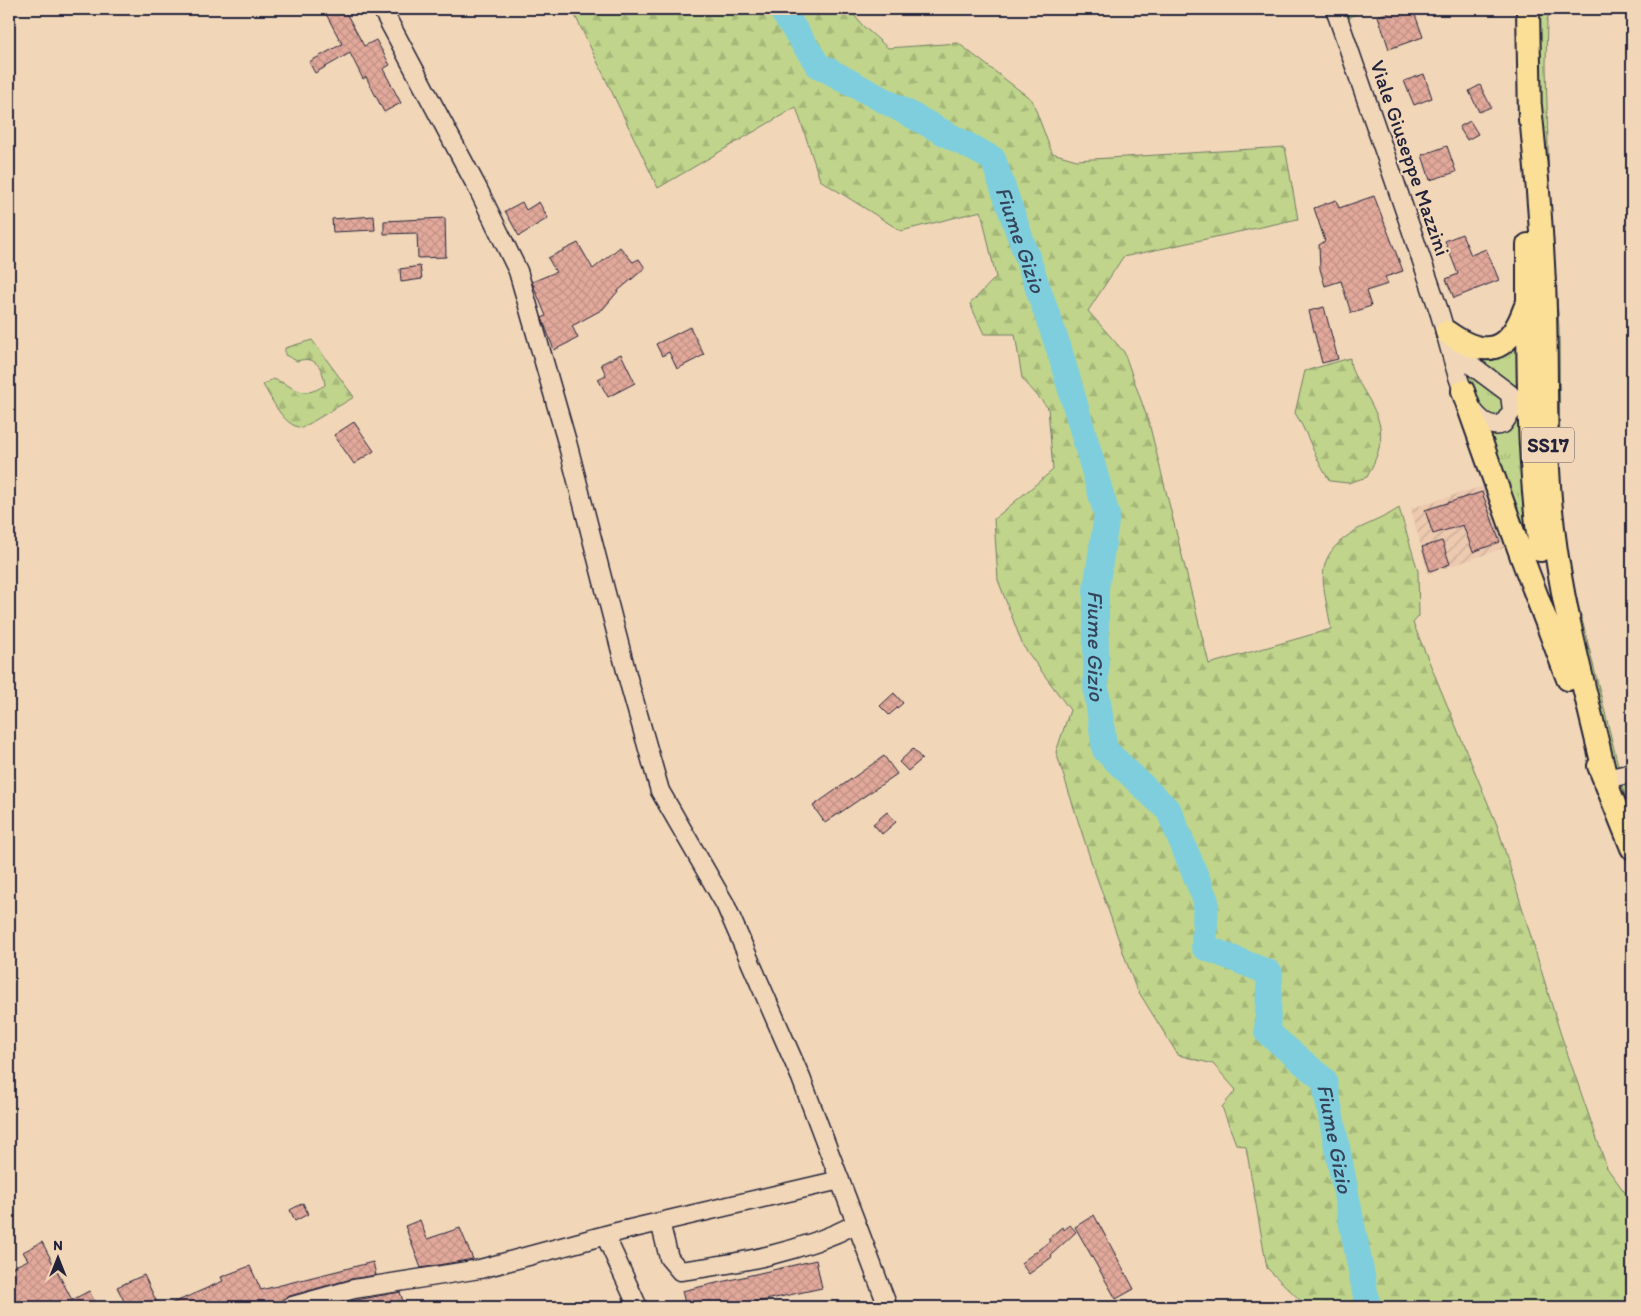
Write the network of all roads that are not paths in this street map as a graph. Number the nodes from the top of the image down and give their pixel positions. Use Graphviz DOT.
graph roads {
  1 [pos="382,9"];
  2 [pos="1336,9"];
  3 [pos="1528,9"];
  4 [pos="1530,106"];
  5 [pos="1528,300"];
  6 [pos="1445,327"];
  7 [pos="1464,391"];
  8 [pos="1561,658"];
  9 [pos="1632,773"];
  10 [pos="1606,779"];
  11 [pos="1632,848"];
  12 [pos="840,1180"];
  13 [pos="660,1222"];
  14 [pos="856,1224"];
  15 [pos="605,1235"];
  16 [pos="289,1307"];
  17 [pos="638,1307"];
  18 [pos="888,1307"];
  1 -- 12 [label="street"];
  2 -- 6 [label="street, Viale Giuseppe Mazzini"];
  3 -- 4 [label="main road, SS17"];
  4 -- 5 [label="main road, SS17"];
  4 -- 10 [label="main road, SS17"];
  5 -- 6 [label="main road"];
  5 -- 8 [label="main road, SS17"];
  6 -- 7 [label="street, Viale Giuseppe Mazzini"];
  6 -- 7 [label="street, Viale Giuseppe Mazzini"];
  7 -- 8 [label="main road"];
  8 -- 10 [label="main road, SS17"];
  9 -- 10 [label="street"];
  10 -- 11 [label="main road, SS17"];
  12 -- 13 [label="street"];
  12 -- 14 [label="street"];
  13 -- 14 [label="street"];
  13 -- 15 [label="street"];
  14 -- 18 [label="street"];
  15 -- 16 [label="street"];
  15 -- 17 [label="street"];
}
